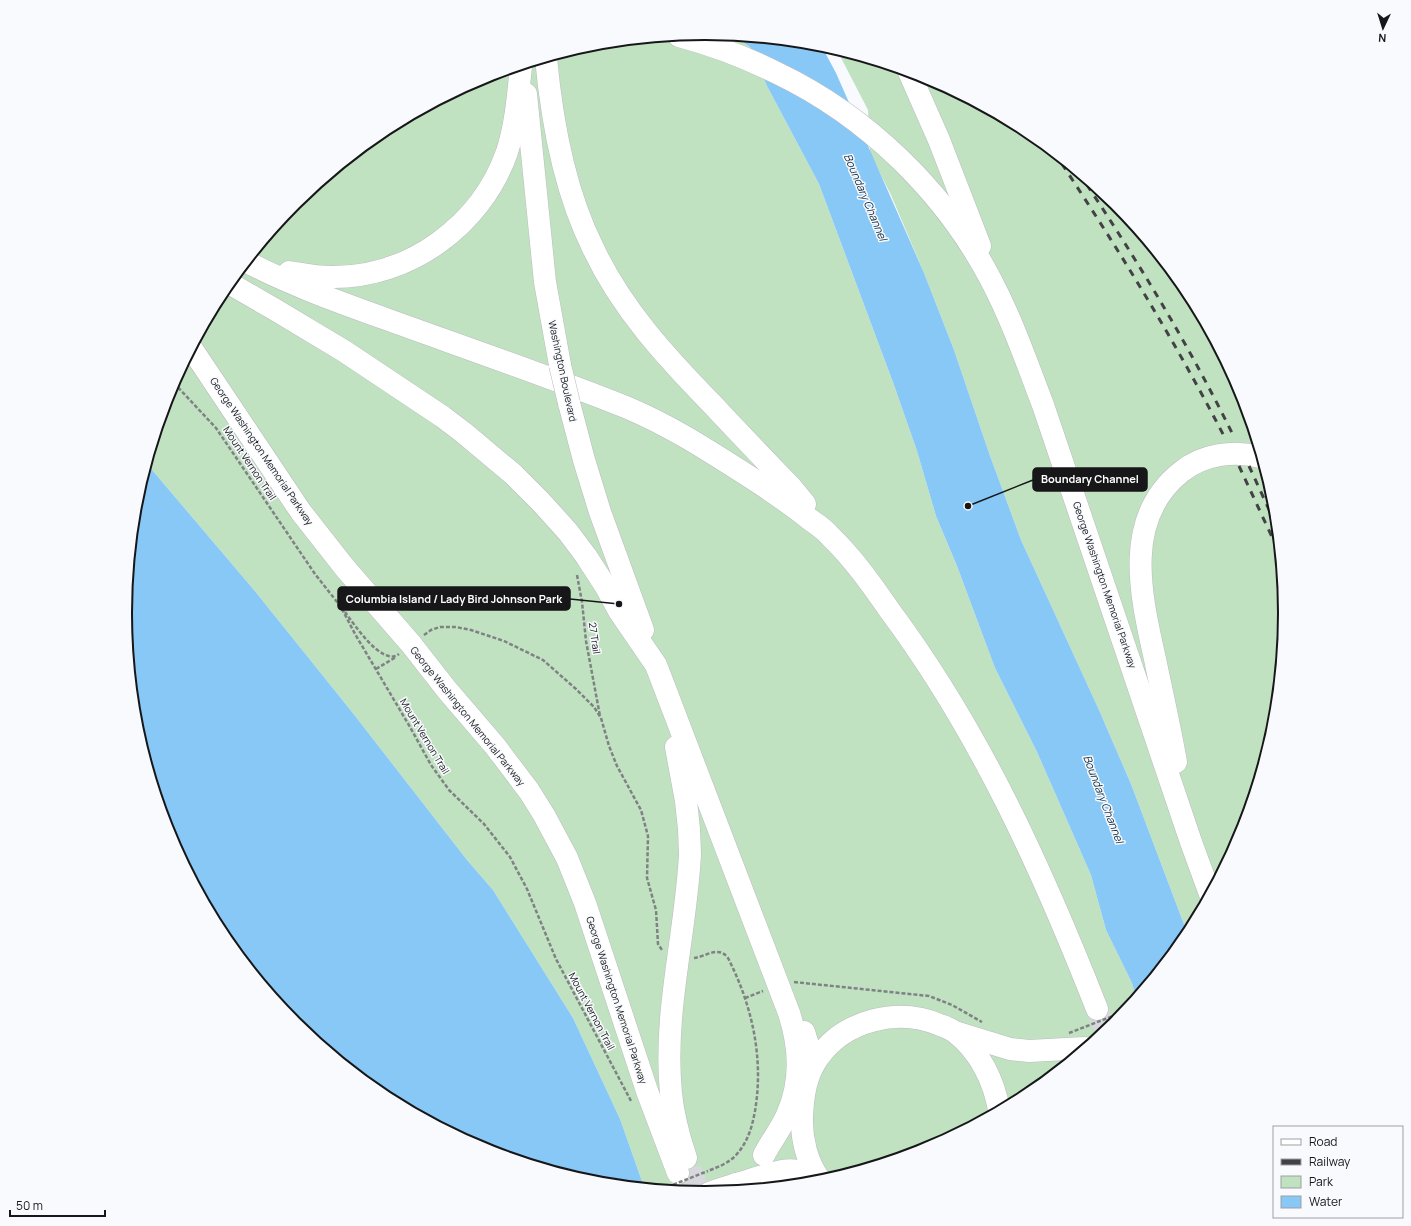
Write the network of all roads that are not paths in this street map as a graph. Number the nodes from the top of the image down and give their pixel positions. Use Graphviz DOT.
graph roads {
  1 [pos="695,40"];
  2 [pos="546,63"];
  3 [pos="521,70"];
  4 [pos="522,70"];
  5 [pos="912,79"];
  6 [pos="251,264"];
  7 [pos="251,264"];
  8 [pos="990,280"];
  9 [pos="235,286"];
  10 [pos="195,354"];
  11 [pos="1256,456"];
  12 [pos="830,534"];
  13 [pos="656,665"];
  14 [pos="668,696"];
  15 [pos="1191,842"];
  16 [pos="1208,888"];
  17 [pos="774,993"];
  18 [pos="1097,1009"];
  19 [pos="955,1032"];
  20 [pos="1076,1043"];
  21 [pos="814,1064"];
  22 [pos="803,1098"];
  23 [pos="998,1105"];
  24 [pos="764,1155"];
  25 [pos="814,1175"];
  26 [pos="818,1175"];
  27 [pos="736,1184"];
  28 [pos="732,1185"];
  29 [pos="742,1185"];
  1 -- 8 [label="main road, George Washington Memorial Parkway"];
  2 -- 12 [label="main road"];
  3 -- 7 [label="main road"];
  4 -- 13 [label="main road, Washington Boulevard, bridge"];
  5 -- 8 [label="main road"];
  6 -- 12 [label="main road"];
  8 -- 15 [label="main road, George Washington Memorial Parkway"];
  9 -- 13 [label="main road"];
  10 -- 14 [label="main road, George Washington Memorial Parkway"];
  11 -- 15 [label="main road"];
  12 -- 18 [label="main road"];
  13 -- 14 [label="main road"];
  14 -- 17 [label="main road"];
  15 -- 16 [label="main road, George Washington Memorial Parkway"];
  17 -- 21 [label="main road"];
  17 -- 24 [label="main road"];
  19 -- 20 [label="main road"];
  19 -- 21 [label="main road"];
  19 -- 23 [label="main road"];
  21 -- 22 [label="main road"];
  22 -- 24 [label="main road"];
  22 -- 26 [label="main road"];
  24 -- 27 [label="main road"];
  25 -- 27 [label="main road"];
  27 -- 28 [label="main road"];
  27 -- 29 [label="main road"];
}
